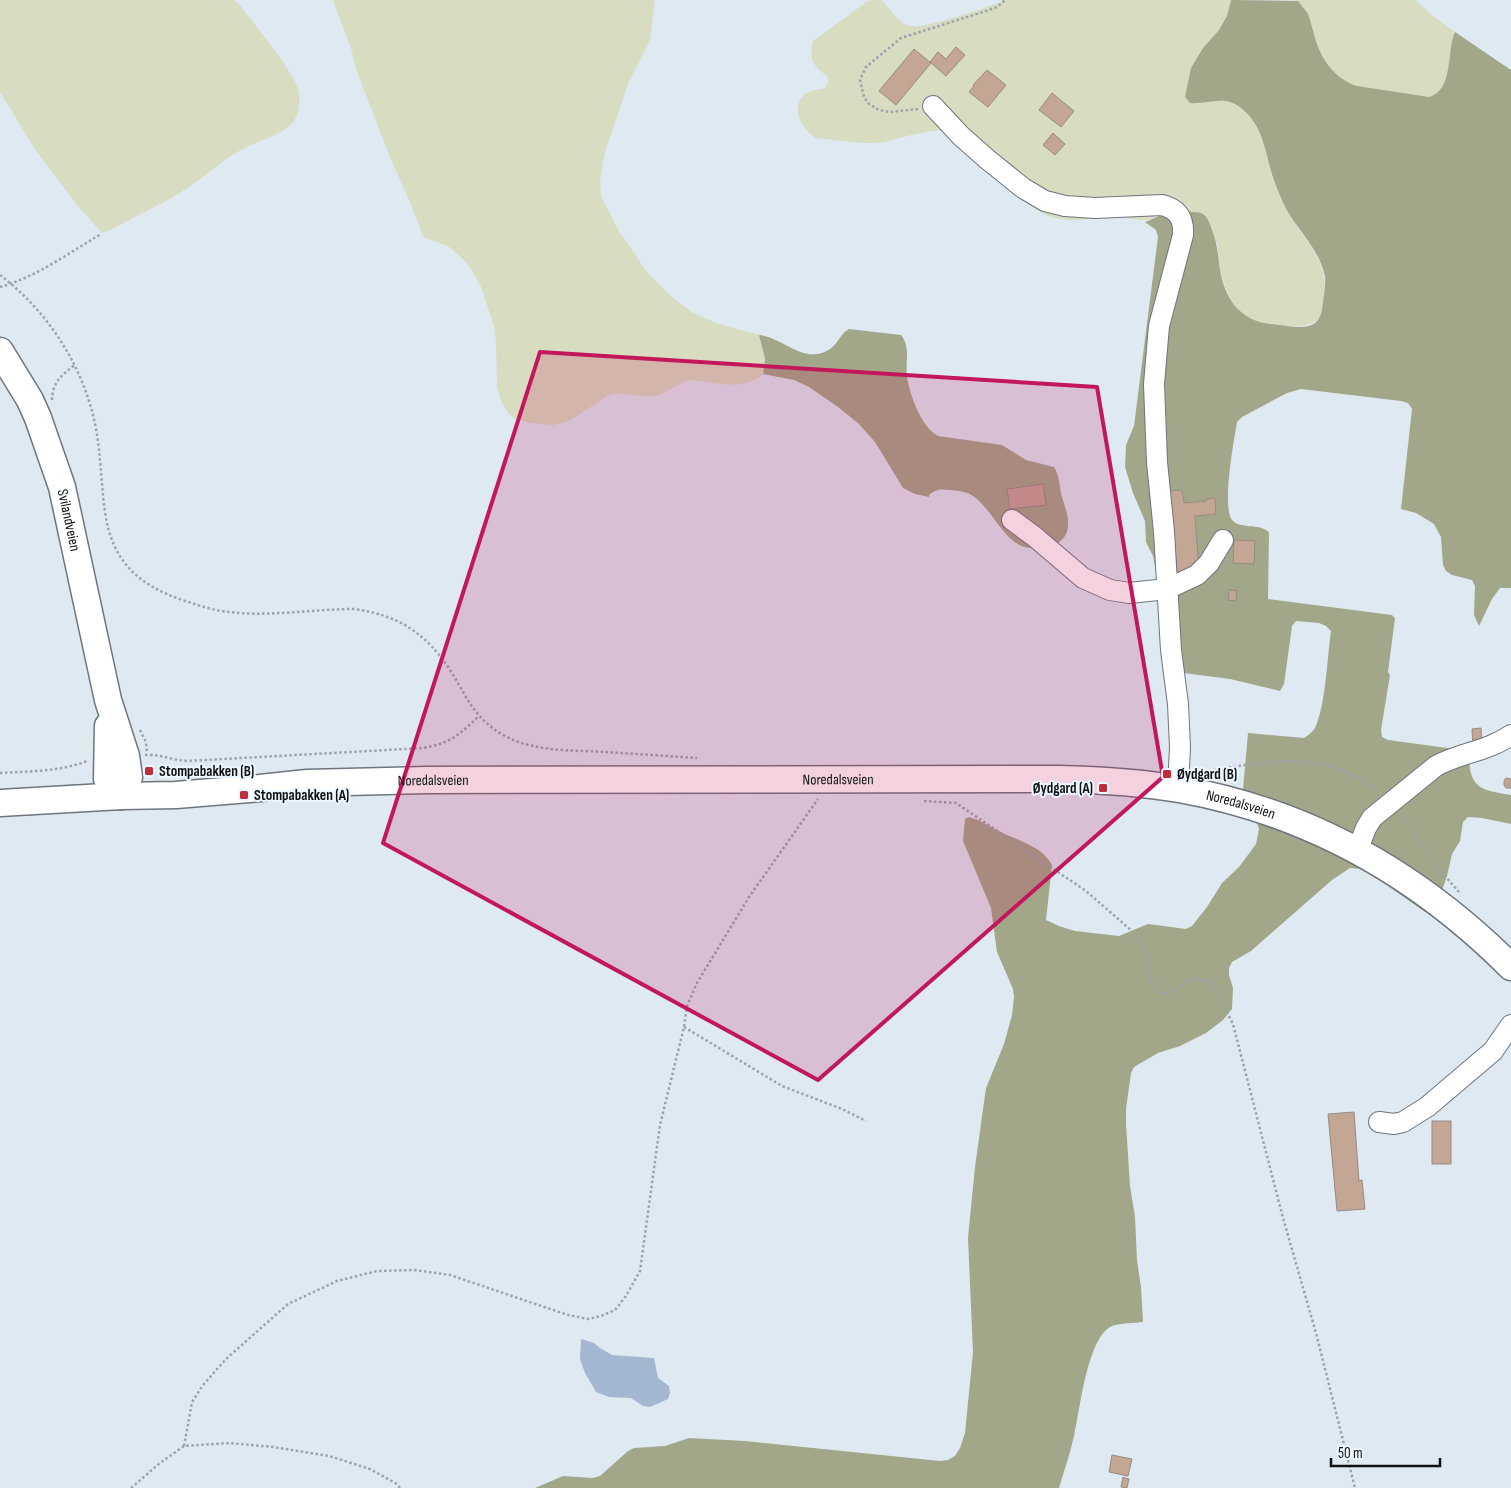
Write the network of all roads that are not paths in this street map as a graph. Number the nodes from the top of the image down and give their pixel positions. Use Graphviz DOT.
graph roads {
  1 [pos="933,106"];
  2 [pos="0,351"];
  3 [pos="1012,520"];
  4 [pos="1223,540"];
  5 [pos="1167,589"];
  6 [pos="1511,735"];
  7 [pos="119,784"];
  8 [pos="0,787"];
  9 [pos="1178,789"];
  10 [pos="0,802"];
  11 [pos="1357,851"];
  12 [pos="1511,968"];
  13 [pos="1511,1025"];
  14 [pos="1380,1122"];
  1 -- 5 [label="lane"];
  2 -- 7 [label="main road, Svilandveien"];
  3 -- 5 [label="lane"];
  4 -- 5 [label="lane"];
  5 -- 9 [label="lane"];
  6 -- 11 [label="lane"];
  7 -- 8 [label="main road, Noredalsveien"];
  7 -- 9 [label="main road, Noredalsveien"];
  7 -- 10 [label="main road, Noredalsveien"];
  9 -- 11 [label="main road, Noredalsveien"];
  11 -- 12 [label="main road, Noredalsveien"];
  13 -- 14 [label="lane"];
}
